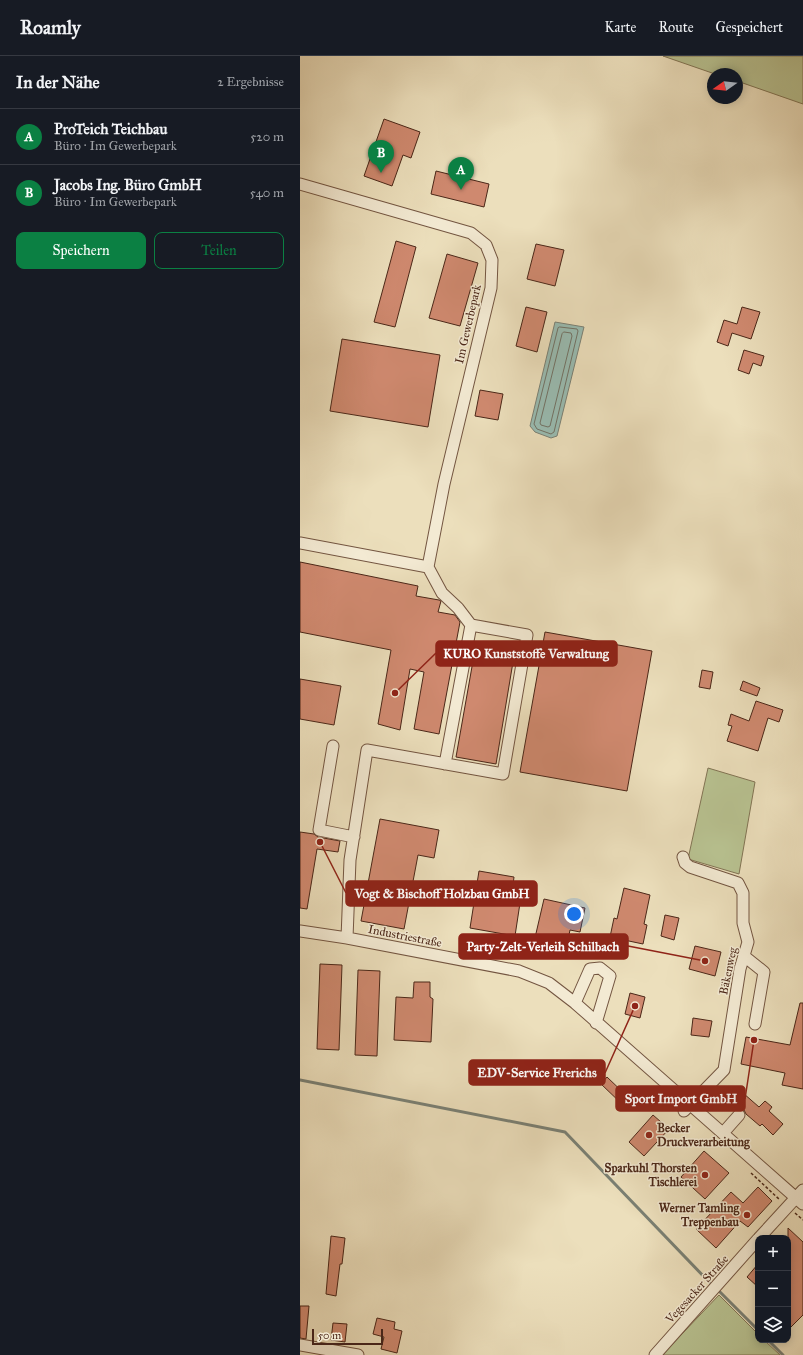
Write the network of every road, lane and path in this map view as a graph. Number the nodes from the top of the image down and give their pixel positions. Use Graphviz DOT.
graph roads {
  1 [pos="300,184"];
  2 [pos="300,543"];
  3 [pos="428,568"];
  4 [pos="472,625"];
  5 [pos="333,746"];
  6 [pos="445,764"];
  7 [pos="354,837"];
  8 [pos="683,857"];
  9 [pos="300,932"];
  10 [pos="348,938"];
  11 [pos="744,956"];
  12 [pos="575,1003"];
  13 [pos="596,1023"];
  14 [pos="755,1024"];
  15 [pos="687,1108"];
  16 [pos="739,1115"];
  17 [pos="724,1133"];
  18 [pos="747,1170"];
  19 [pos="801,1197"];
  20 [pos="788,1206"];
  21 [pos="803,1220"];
  22 [pos="763,1235"];
  23 [pos="755,1243"];
  24 [pos="300,1345"];
  25 [pos="358,1355"];
  26 [pos="655,1355"];
  1 -- 3 [label="street, Im Gewerbepark"];
  2 -- 3 [label="street"];
  3 -- 4 [label="street"];
  4 -- 6 [label="street"];
  4 -- 6 [label="street"];
  5 -- 7 [label="street"];
  6 -- 7 [label="street"];
  7 -- 10 [label="street"];
  8 -- 11 [label="street, Bäkenweg"];
  9 -- 10 [label="street, Industriestraße"];
  10 -- 12 [label="street, Industriestraße"];
  11 -- 14 [label="street"];
  11 -- 15 [label="street, Bäkenweg"];
  12 -- 13 [label="street, Industriestraße"];
  12 -- 13 [label="street"];
  13 -- 15 [label="street, Industriestraße"];
  15 -- 17 [label="street, Industriestraße"];
  16 -- 17 [label="street"];
  17 -- 19 [label="street, Industriestraße"];
  18 -- 20 [label="path"];
  19 -- 20 [label="street, Vegesacker Straße"];
  20 -- 21 [label="path"];
  20 -- 22 [label="street, Vegesacker Straße"];
  23 -- 26 [label="street, Vegesacker Straße"];
  24 -- 25 [label="street"];
}
